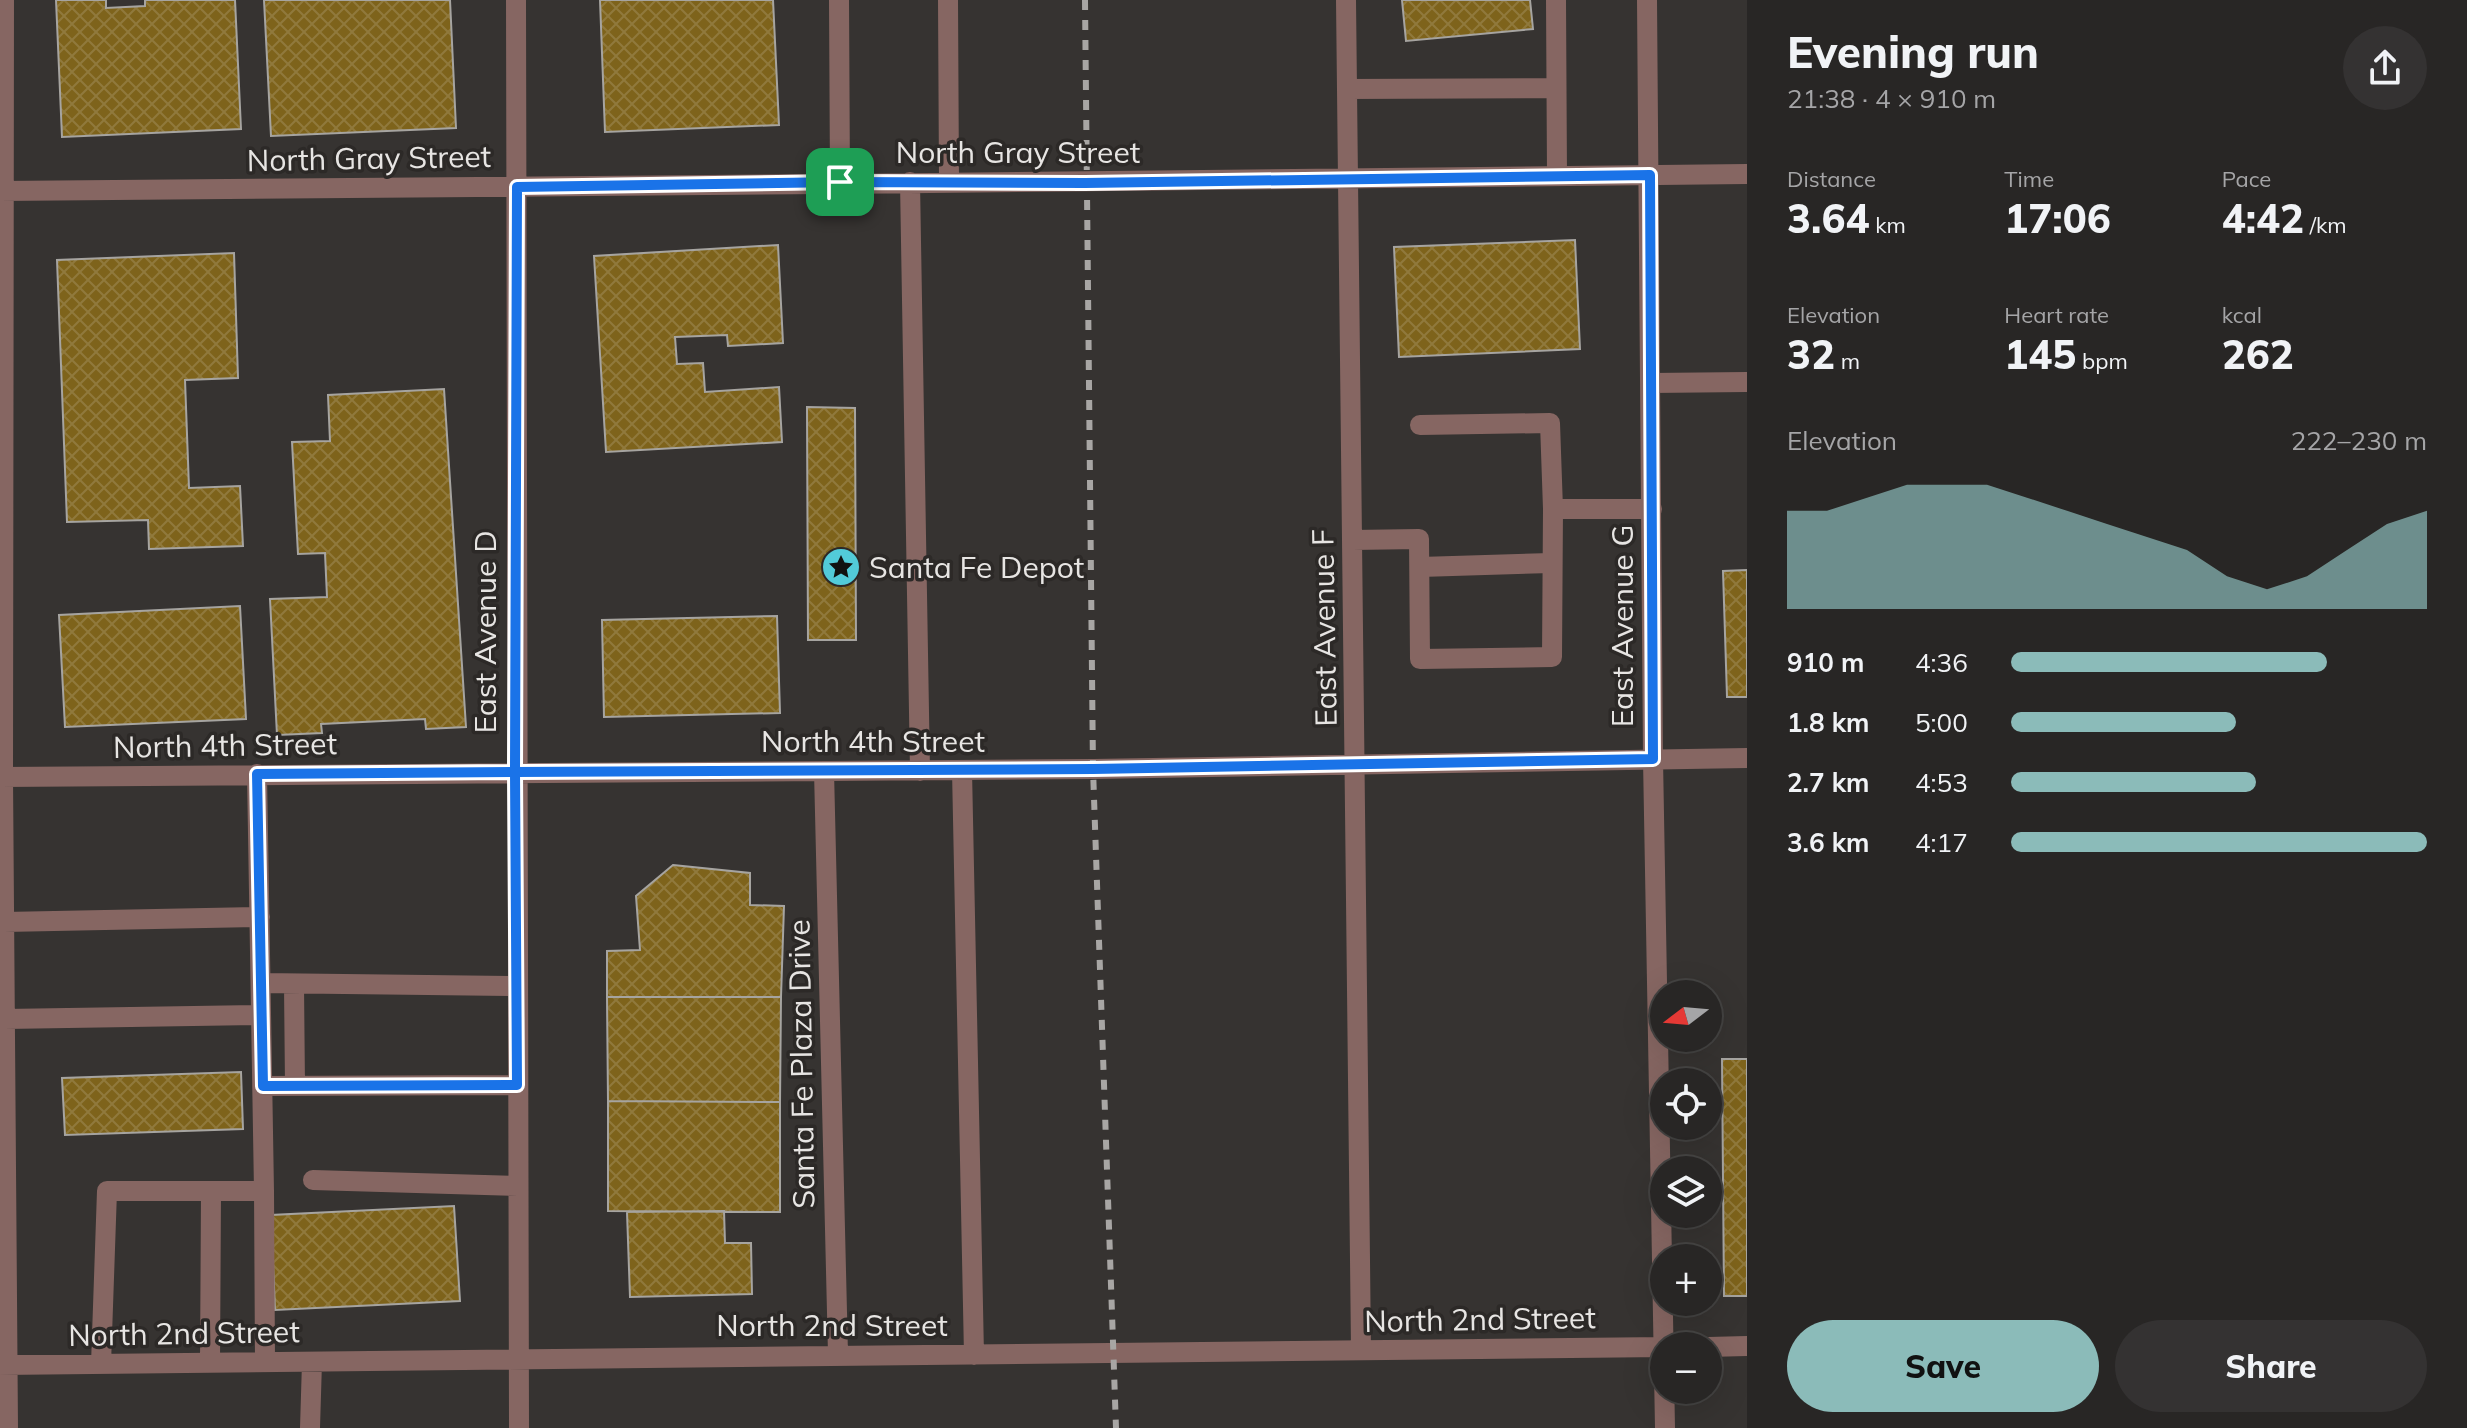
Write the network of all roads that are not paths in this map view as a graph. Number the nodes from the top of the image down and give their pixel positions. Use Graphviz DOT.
graph roads {
  1 [pos="4,0"];
  2 [pos="516,0"];
  3 [pos="839,0"];
  4 [pos="948,0"];
  5 [pos="1346,0"];
  6 [pos="1556,0"];
  7 [pos="1647,0"];
  8 [pos="1556,88"];
  9 [pos="1347,89"];
  10 [pos="1747,174"];
  11 [pos="1557,175"];
  12 [pos="1650,175"];
  13 [pos="1348,178"];
  14 [pos="840,182"];
  15 [pos="910,182"];
  16 [pos="949,182"];
  17 [pos="517,187"];
  18 [pos="2,191"];
  19 [pos="1747,382"];
  20 [pos="1651,383"];
  21 [pos="1420,425"];
  22 [pos="1553,509"];
  23 [pos="1652,509"];
  24 [pos="1352,540"];
  25 [pos="1551,563"];
  26 [pos="1420,567"];
  27 [pos="1747,758"];
  28 [pos="1653,759"];
  29 [pos="1355,764"];
  30 [pos="962,770"];
  31 [pos="824,771"];
  32 [pos="920,771"];
  33 [pos="515,772"];
  34 [pos="257,774"];
  35 [pos="2,777"];
  36 [pos="260,917"];
  37 [pos="4,922"];
  38 [pos="261,983"];
  39 [pos="294,985"];
  40 [pos="516,986"];
  41 [pos="261,1015"];
  42 [pos="5,1019"];
  43 [pos="517,1085"];
  44 [pos="263,1086"];
  45 [pos="295,1086"];
  46 [pos="313,1180"];
  47 [pos="518,1186"];
  48 [pos="264,1191"];
  49 [pos="211,1192"];
  50 [pos="1664,1332"];
  51 [pos="1747,1346"];
  52 [pos="1650,1347"];
  53 [pos="1722,1347"];
  54 [pos="1361,1350"];
  55 [pos="838,1354"];
  56 [pos="974,1355"];
  57 [pos="519,1359"];
  58 [pos="265,1362"];
  59 [pos="312,1362"];
  60 [pos="210,1363"];
  61 [pos="101,1364"];
  62 [pos="4,1365"];
  63 [pos="1665,1404"];
  64 [pos="8,1428"];
  65 [pos="310,1428"];
  66 [pos="519,1428"];
  67 [pos="1665,1428"];
  1 -- 18 [label="street"];
  2 -- 17 [label="street, East Avenue D"];
  3 -- 14 [label="street"];
  4 -- 16 [label="street"];
  5 -- 9 [label="street, East Avenue F"];
  6 -- 8 [label="street"];
  7 -- 12 [label="street, East Avenue G"];
  8 -- 9 [label="street"];
  8 -- 11 [label="street"];
  9 -- 13 [label="street, East Avenue F"];
  10 -- 12 [label="street, North Gray Street"];
  11 -- 12 [label="street, North Gray Street"];
  11 -- 13 [label="street, North Gray Street"];
  12 -- 20 [label="street, East Avenue G"];
  13 -- 16 [label="street, North Gray Street"];
  13 -- 24 [label="street, East Avenue F"];
  14 -- 15 [label="street, North Gray Street"];
  14 -- 17 [label="street, North Gray Street"];
  15 -- 16 [label="street, North Gray Street"];
  15 -- 32 [label="street"];
  17 -- 18 [label="street, North Gray Street"];
  17 -- 33 [label="street, East Avenue D"];
  18 -- 35 [label="street"];
  19 -- 20 [label="street"];
  20 -- 23 [label="street, East Avenue G"];
  21 -- 22 [label="street"];
  22 -- 23 [label="street"];
  22 -- 25 [label="street"];
  23 -- 28 [label="street, East Avenue G"];
  24 -- 26 [label="street"];
  24 -- 29 [label="street, East Avenue F"];
  25 -- 26 [label="street"];
  25 -- 26 [label="street"];
  27 -- 28 [label="street, North 4th Street"];
  28 -- 29 [label="street, North 4th Street"];
  28 -- 50 [label="street, East Avenue G"];
  29 -- 30 [label="street, North 4th Street"];
  29 -- 54 [label="street, East Avenue F"];
  30 -- 32 [label="street, North 4th Street"];
  30 -- 56 [label="street"];
  31 -- 32 [label="street, North 4th Street"];
  31 -- 33 [label="street, North 4th Street"];
  31 -- 55 [label="street, Santa Fe Plaza Drive"];
  33 -- 34 [label="street, North 4th Street"];
  33 -- 40 [label="street, East Avenue D"];
  34 -- 35 [label="street, North 4th Street"];
  34 -- 36 [label="street"];
  35 -- 37 [label="street"];
  36 -- 37 [label="street"];
  36 -- 38 [label="street"];
  37 -- 42 [label="street"];
  38 -- 39 [label="street"];
  38 -- 41 [label="street"];
  39 -- 40 [label="street"];
  39 -- 45 [label="street"];
  40 -- 43 [label="street, East Avenue D"];
  41 -- 42 [label="street"];
  41 -- 44 [label="street"];
  42 -- 62 [label="street"];
  43 -- 45 [label="street"];
  43 -- 47 [label="street, East Avenue D"];
  44 -- 45 [label="street"];
  44 -- 48 [label="street"];
  46 -- 47 [label="street"];
  47 -- 57 [label="street, East Avenue D"];
  48 -- 49 [label="street"];
  48 -- 58 [label="street"];
  49 -- 60 [label="street"];
  49 -- 61 [label="street"];
  51 -- 53 [label="street"];
  52 -- 54 [label="street, North 2nd Street"];
  54 -- 56 [label="street, North 2nd Street"];
  55 -- 56 [label="street, North 2nd Street"];
  55 -- 57 [label="street, North 2nd Street"];
  57 -- 59 [label="street, North 2nd Street"];
  57 -- 66 [label="street, East Avenue D"];
  58 -- 59 [label="street, North 2nd Street"];
  58 -- 60 [label="street, North 2nd Street"];
  59 -- 65 [label="street"];
  60 -- 61 [label="street, North 2nd Street"];
  61 -- 62 [label="street, North 2nd Street"];
  62 -- 64 [label="street"];
  63 -- 67 [label="street, East Avenue G"];
}
